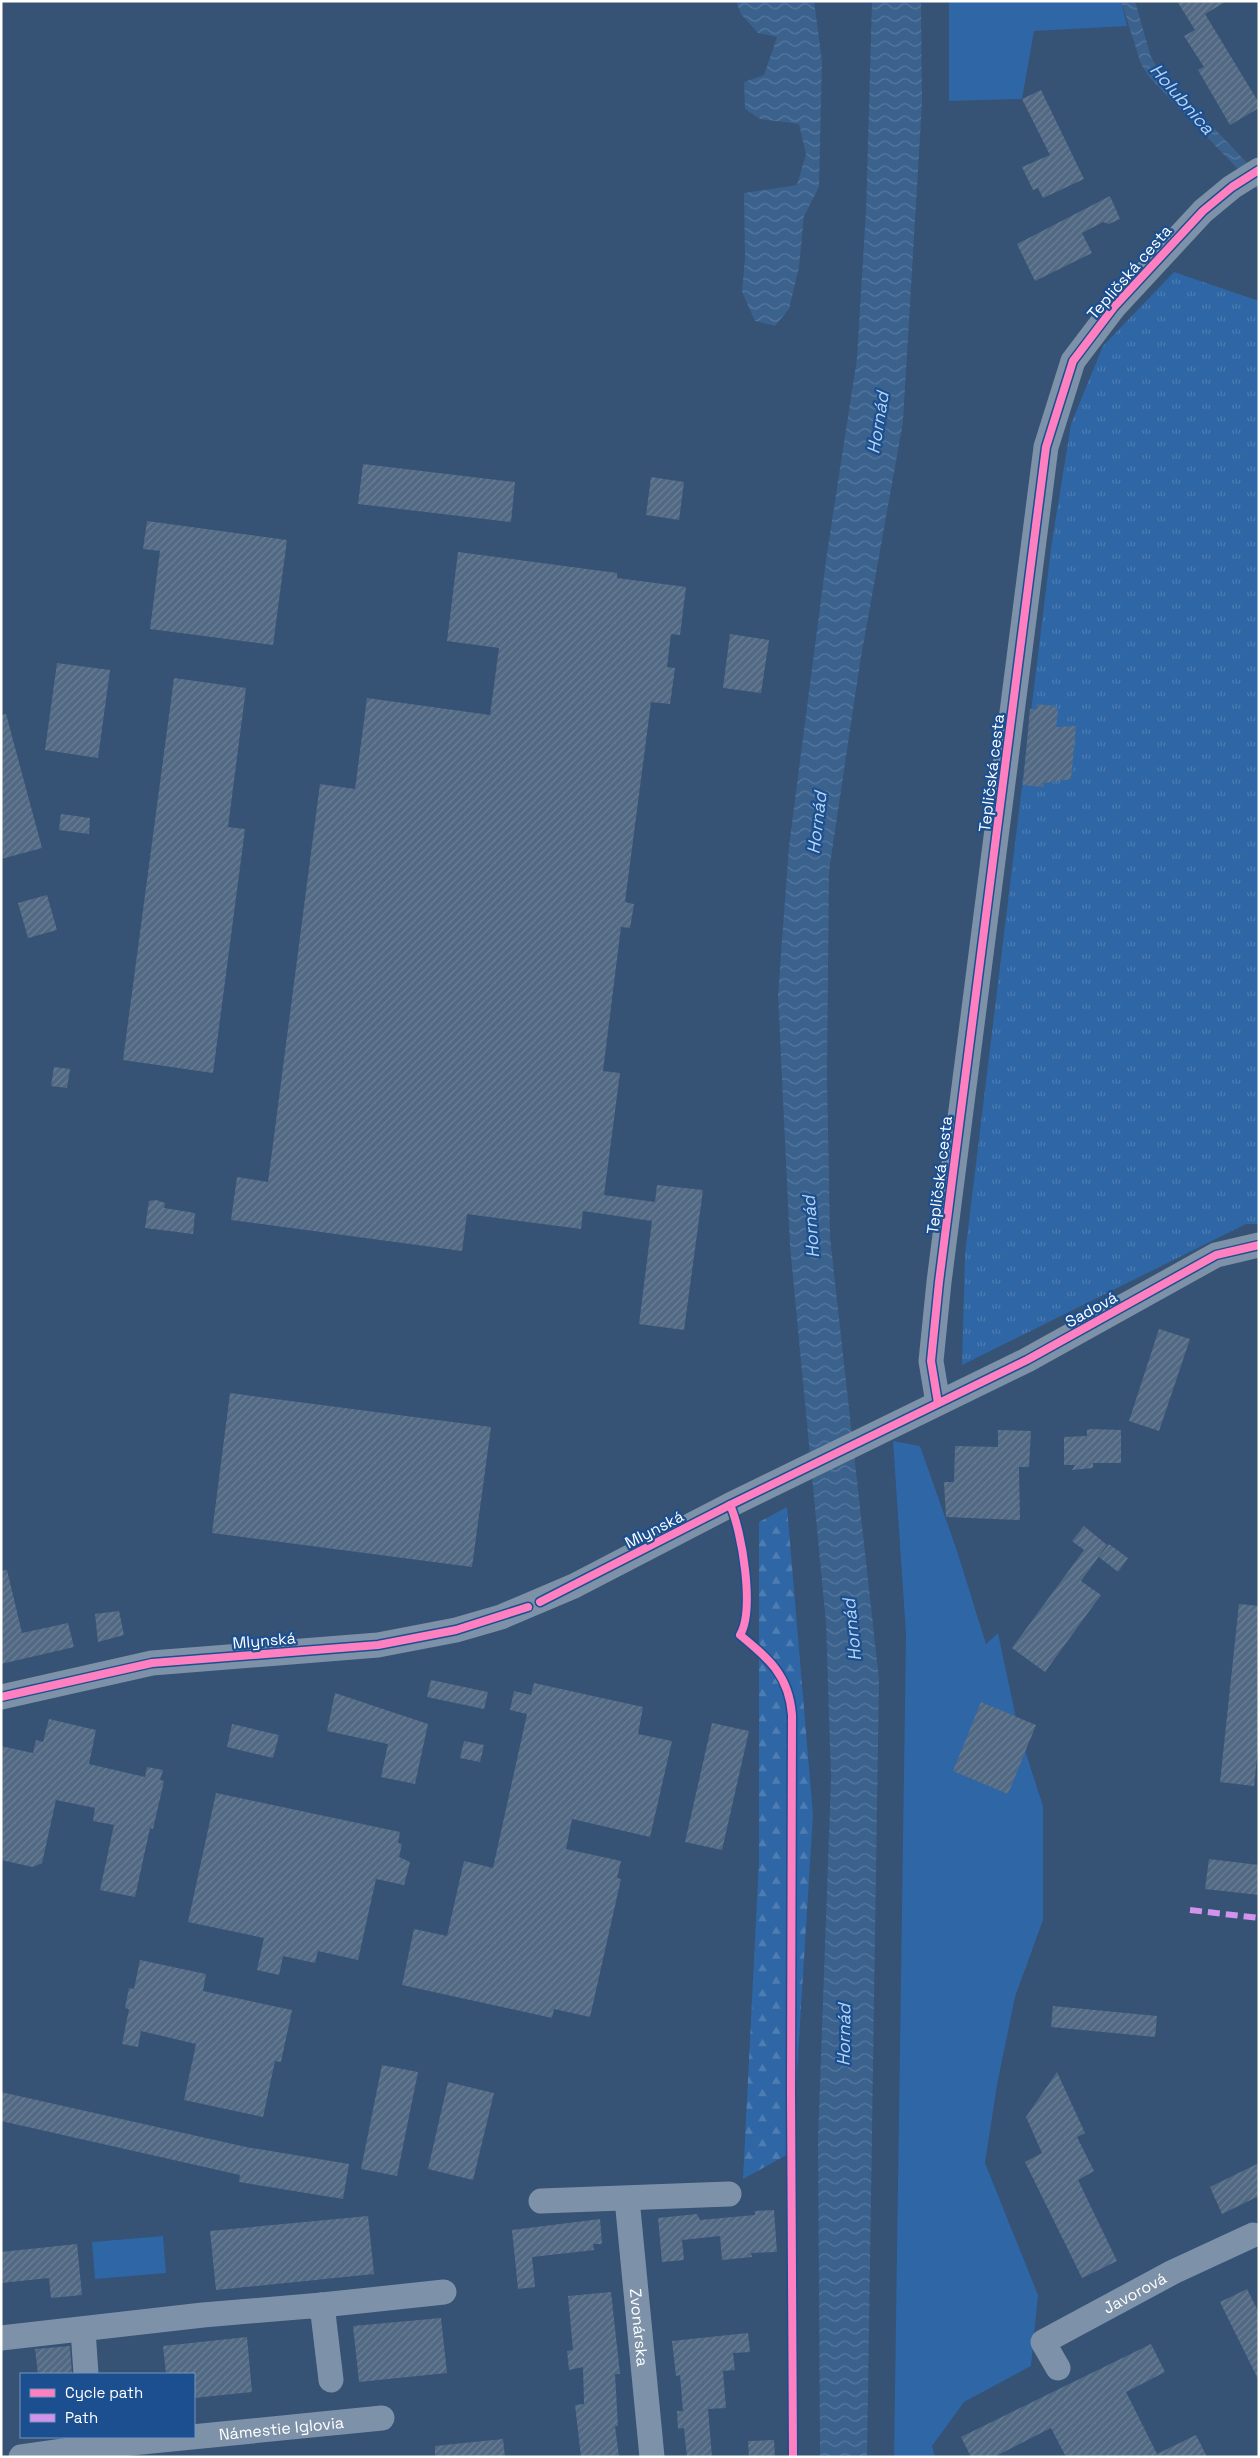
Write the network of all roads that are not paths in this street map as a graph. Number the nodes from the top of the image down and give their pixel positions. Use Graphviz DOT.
graph roads {
  1 [pos="1259,170"];
  2 [pos="1259,1245"];
  3 [pos="938,1403"];
  4 [pos="1,1697"];
  5 [pos="729,2194"];
  6 [pos="628,2199"];
  7 [pos="541,2201"];
  8 [pos="1257,2238"];
  9 [pos="444,2292"];
  10 [pos="322,2305"];
  11 [pos="83,2330"];
  12 [pos="1,2338"];
  13 [pos="1058,2368"];
  14 [pos="86,2373"];
  15 [pos="331,2380"];
  16 [pos="382,2418"];
  17 [pos="195,2433"];
  18 [pos="140,2438"];
  19 [pos="92,2442"];
  20 [pos="21,2457"];
  21 [pos="652,2457"];
  1 -- 3 [label="street, Tepličská cesta"];
  2 -- 3 [label="street, Sadová"];
  3 -- 4 [label="street, Mlynská"];
  5 -- 6 [label="street"];
  6 -- 7 [label="street"];
  6 -- 21 [label="street, Zvonárska"];
  8 -- 13 [label="street, Javorová"];
  9 -- 10 [label="street"];
  10 -- 11 [label="street"];
  10 -- 15 [label="street"];
  11 -- 12 [label="street"];
  11 -- 14 [label="street"];
  16 -- 17 [label="street, Námestie Iglovia"];
  18 -- 19 [label="street, Námestie Iglovia"];
  19 -- 20 [label="street, Námestie Iglovia"];
}
